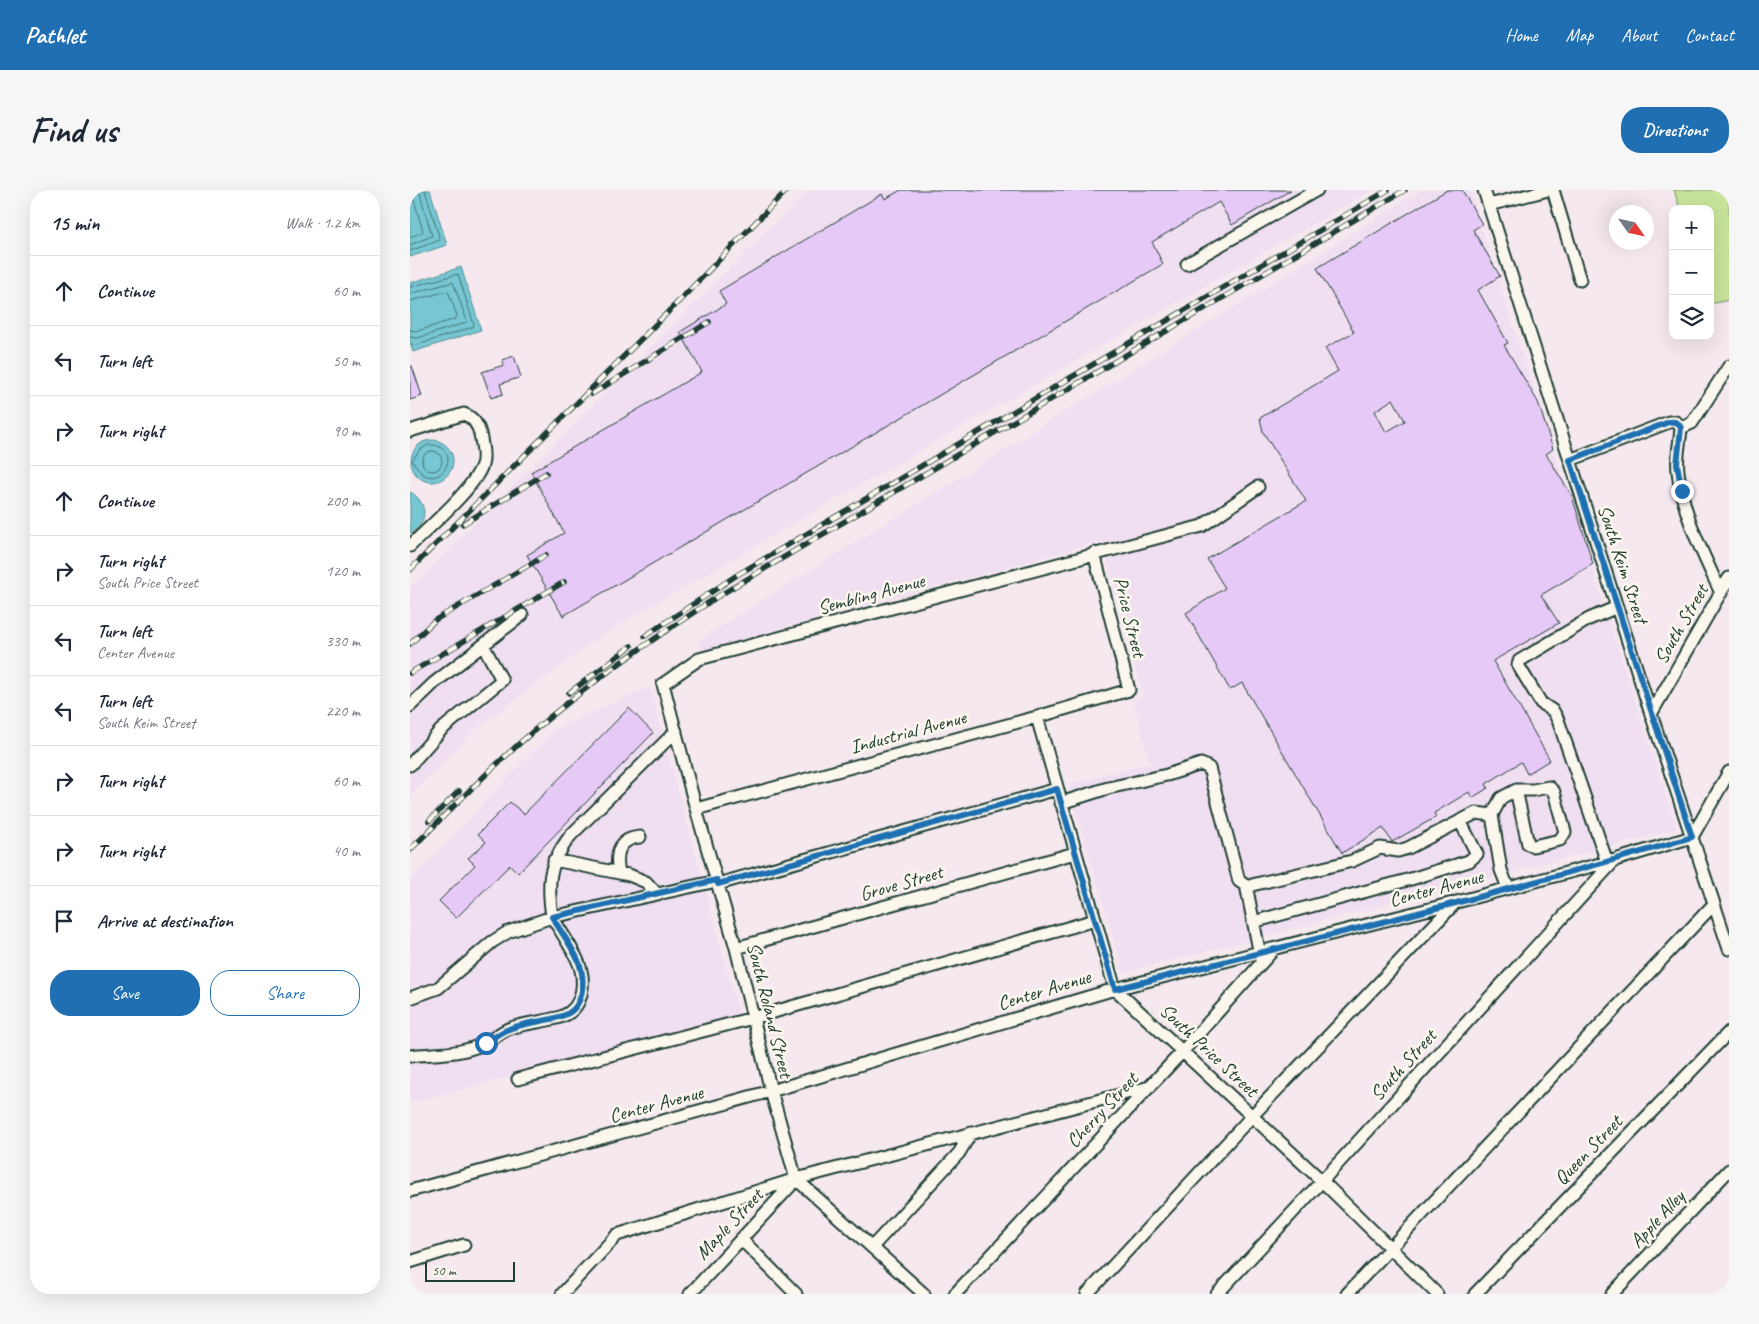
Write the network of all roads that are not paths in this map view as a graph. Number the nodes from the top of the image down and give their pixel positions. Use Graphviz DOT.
graph roads {
  1 [pos="1317,190"];
  2 [pos="1484,190"];
  3 [pos="1548,190"];
  4 [pos="1554,190"];
  5 [pos="1489,205"];
  6 [pos="1187,264"];
  7 [pos="1580,280"];
  8 [pos="1729,366"];
  9 [pos="1681,428"];
  10 [pos="410,431"];
  11 [pos="1570,460"];
  12 [pos="1258,487"];
  13 [pos="410,546"];
  14 [pos="1094,553"];
  15 [pos="1729,578"];
  16 [pos="1721,592"];
  17 [pos="1617,607"];
  18 [pos="522,614"];
  19 [pos="483,645"];
  20 [pos="663,684"];
  21 [pos="1129,690"];
  22 [pos="410,706"];
  23 [pos="1651,714"];
  24 [pos="1037,717"];
  25 [pos="676,731"];
  26 [pos="410,765"];
  27 [pos="1729,772"];
  28 [pos="1057,789"];
  29 [pos="1516,790"];
  30 [pos="1061,803"];
  31 [pos="696,808"];
  32 [pos="1492,815"];
  33 [pos="1460,821"];
  34 [pos="640,837"];
  35 [pos="1692,837"];
  36 [pos="1076,853"];
  37 [pos="554,860"];
  38 [pos="1611,861"];
  39 [pos="619,873"];
  40 [pos="717,882"];
  41 [pos="1249,888"];
  42 [pos="1508,888"];
  43 [pos="657,894"];
  44 [pos="1457,902"];
  45 [pos="1714,904"];
  46 [pos="552,917"];
  47 [pos="1095,920"];
  48 [pos="1252,922"];
  49 [pos="736,948"];
  50 [pos="1729,949"];
  51 [pos="1260,958"];
  52 [pos="1115,989"];
  53 [pos="410,998"];
  54 [pos="753,1018"];
  55 [pos="1729,1032"];
  56 [pos="1182,1052"];
  57 [pos="410,1056"];
  58 [pos="518,1079"];
  59 [pos="1150,1086"];
  60 [pos="771,1091"];
  61 [pos="1252,1116"];
  62 [pos="971,1133"];
  63 [pos="1729,1170"];
  64 [pos="796,1179"];
  65 [pos="1322,1181"];
  66 [pos="410,1191"];
  67 [pos="741,1239"];
  68 [pos="464,1245"];
  69 [pos="872,1247"];
  70 [pos="1390,1248"];
  71 [pos="410,1262"];
  72 [pos="562,1294"];
  73 [pos="690,1294"];
  74 [pos="796,1294"];
  75 [pos="924,1294"];
  76 [pos="955,1294"];
  77 [pos="1087,1294"];
  78 [pos="1217,1294"];
  79 [pos="1346,1294"];
  80 [pos="1437,1294"];
  81 [pos="1475,1294"];
  82 [pos="1612,1294"];
  1 -- 6 [label="street"];
  2 -- 5 [label="street, South Keim Street"];
  3 -- 5 [label="street"];
  4 -- 7 [label="street"];
  5 -- 11 [label="street, South Keim Street"];
  8 -- 9 [label="street"];
  9 -- 11 [label="street"];
  9 -- 16 [label="street"];
  10 -- 13 [label="street"];
  11 -- 17 [label="street, South Keim Street"];
  12 -- 14 [label="street, Sembling Avenue"];
  14 -- 20 [label="street, Sembling Avenue"];
  14 -- 21 [label="street, Price Street"];
  15 -- 16 [label="street, South Street"];
  16 -- 23 [label="street, South Street"];
  17 -- 23 [label="street, South Keim Street"];
  17 -- 38 [label="street"];
  18 -- 19 [label="street"];
  19 -- 22 [label="street"];
  19 -- 26 [label="street"];
  20 -- 25 [label="street, South Roland Street"];
  21 -- 24 [label="street, Industrial Avenue"];
  23 -- 35 [label="street, South Keim Street"];
  24 -- 28 [label="street"];
  24 -- 31 [label="street, Industrial Avenue"];
  25 -- 31 [label="street, South Roland Street"];
  25 -- 37 [label="street"];
  27 -- 35 [label="street"];
  28 -- 30 [label="street"];
  28 -- 40 [label="street"];
  29 -- 29 [label="street"];
  29 -- 32 [label="street"];
  30 -- 36 [label="street"];
  30 -- 41 [label="street"];
  31 -- 40 [label="street, South Roland Street"];
  32 -- 33 [label="street"];
  32 -- 42 [label="street"];
  33 -- 41 [label="street"];
  33 -- 48 [label="street"];
  34 -- 39 [label="street"];
  35 -- 38 [label="street, Center Avenue"];
  35 -- 45 [label="street, South Keim Street"];
  36 -- 47 [label="street"];
  36 -- 49 [label="street, Grove Street"];
  37 -- 39 [label="street"];
  37 -- 46 [label="street"];
  38 -- 42 [label="street, Center Avenue"];
  38 -- 65 [label="street, South Street"];
  39 -- 43 [label="street"];
  40 -- 43 [label="street"];
  40 -- 49 [label="street, South Roland Street"];
  41 -- 48 [label="street"];
  42 -- 44 [label="street, Center Avenue"];
  43 -- 46 [label="street"];
  44 -- 51 [label="street, Center Avenue"];
  44 -- 61 [label="street"];
  45 -- 50 [label="street, South Keim Street"];
  45 -- 70 [label="street"];
  46 -- 53 [label="street"];
  46 -- 57 [label="street"];
  47 -- 52 [label="street"];
  47 -- 54 [label="street"];
  48 -- 51 [label="street"];
  49 -- 54 [label="street, South Roland Street"];
  51 -- 52 [label="street, Center Avenue"];
  51 -- 56 [label="street, Cherry Street"];
  52 -- 56 [label="street, South Price Street"];
  52 -- 60 [label="street, Center Avenue"];
  54 -- 58 [label="street"];
  54 -- 60 [label="street, South Roland Street"];
  55 -- 81 [label="street, Queen Street"];
  56 -- 59 [label="street, Cherry Street"];
  56 -- 61 [label="street, South Price Street"];
  59 -- 62 [label="street"];
  59 -- 76 [label="street, Cherry Street"];
  60 -- 64 [label="street, South Roland Street"];
  60 -- 66 [label="street, Center Avenue"];
  61 -- 65 [label="street, South Price Street"];
  61 -- 77 [label="street"];
  62 -- 64 [label="street"];
  62 -- 69 [label="street"];
  63 -- 82 [label="street, Apple Alley"];
  64 -- 67 [label="street, Maple Street"];
  64 -- 69 [label="street"];
  64 -- 72 [label="street"];
  65 -- 70 [label="street, South Price Street"];
  65 -- 78 [label="street, South Street"];
  67 -- 73 [label="street, Maple Street"];
  67 -- 74 [label="street"];
  68 -- 71 [label="street"];
  69 -- 75 [label="street"];
  70 -- 79 [label="street"];
  70 -- 80 [label="street, South Price Street"];
}
